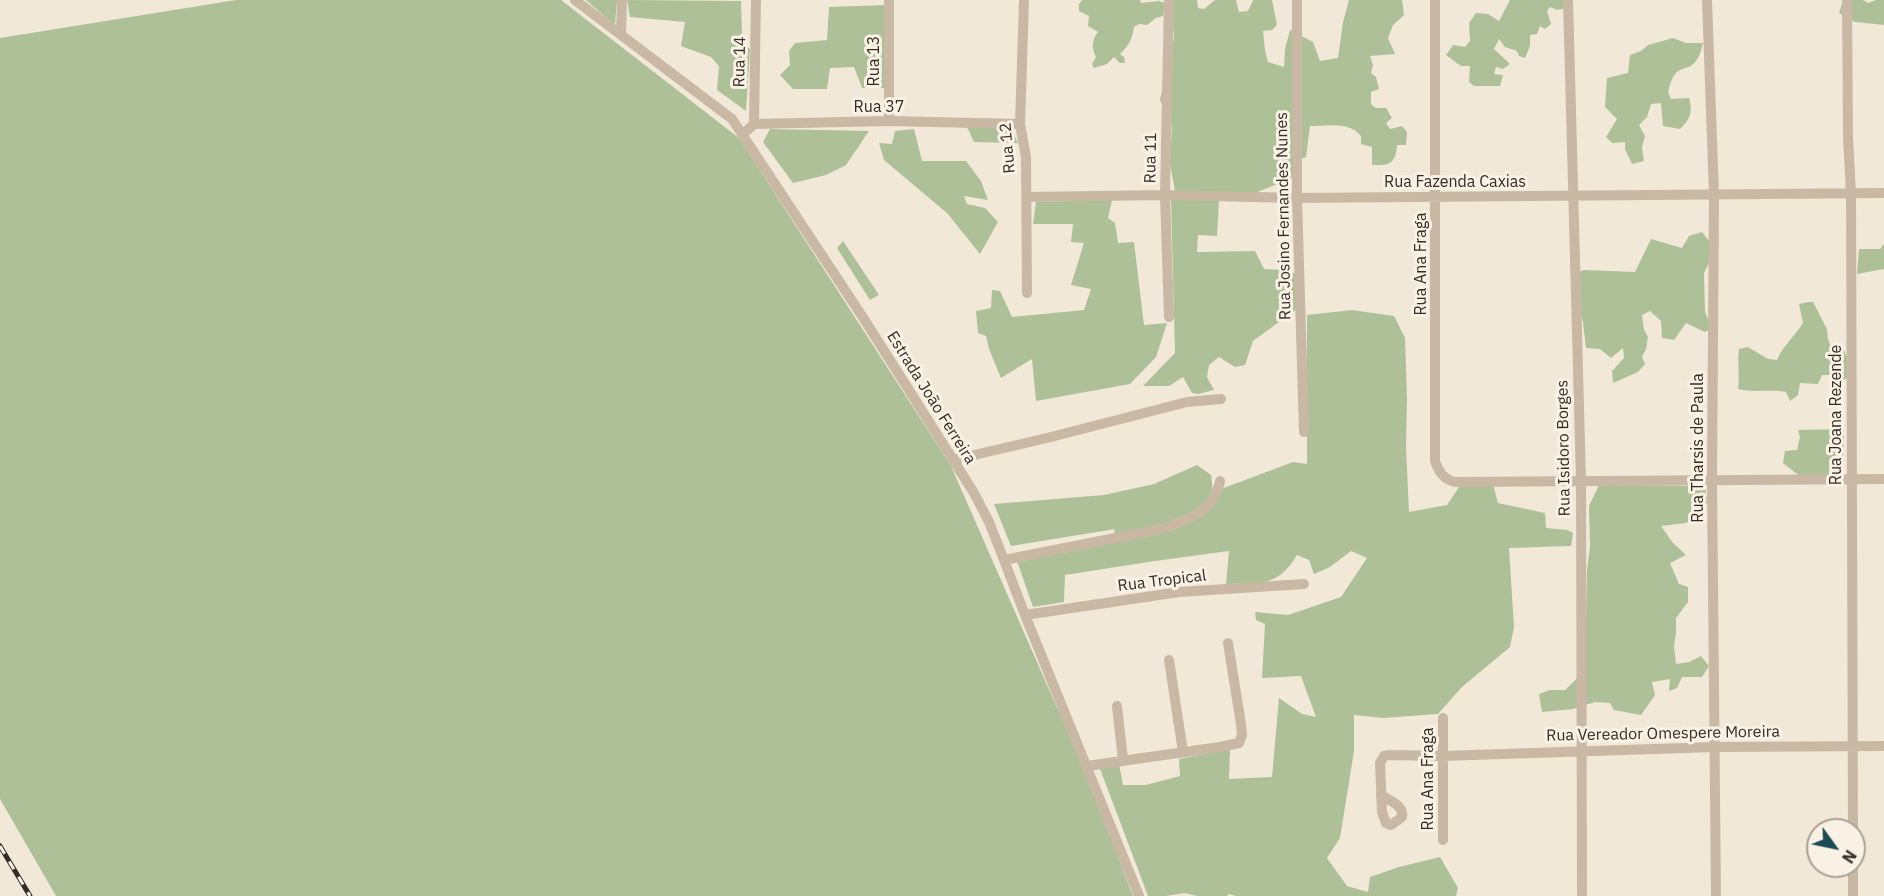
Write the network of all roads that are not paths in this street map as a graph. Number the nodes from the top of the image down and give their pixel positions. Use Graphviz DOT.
graph roads {
  1 [pos="575,0"];
  2 [pos="622,0"];
  3 [pos="756,0"];
  4 [pos="889,0"];
  5 [pos="1024,0"];
  6 [pos="1168,0"];
  7 [pos="1297,0"];
  8 [pos="1435,0"];
  9 [pos="1568,0"];
  10 [pos="1707,0"];
  11 [pos="1846,0"];
  12 [pos="621,35"];
  13 [pos="889,121"];
  14 [pos="754,124"];
  15 [pos="1020,124"];
  16 [pos="743,134"];
  17 [pos="1884,193"];
  18 [pos="1714,194"];
  19 [pos="1851,194"];
  20 [pos="1165,195"];
  21 [pos="1436,196"];
  22 [pos="1572,196"];
  23 [pos="1027,197"];
  24 [pos="1297,198"];
  25 [pos="1027,293"];
  26 [pos="1169,317"];
  27 [pos="1221,399"];
  28 [pos="1304,432"];
  29 [pos="953,460"];
  30 [pos="1851,479"];
  31 [pos="1884,479"];
  32 [pos="1220,481"];
  33 [pos="1581,481"];
  34 [pos="1712,481"];
  35 [pos="1005,560"];
  36 [pos="1304,584"];
  37 [pos="1025,615"];
  38 [pos="1228,643"];
  39 [pos="1169,660"];
  40 [pos="1117,706"];
  41 [pos="1443,718"];
  42 [pos="1884,746"];
  43 [pos="1716,747"];
  44 [pos="1852,747"];
  45 [pos="1581,750"];
  46 [pos="1183,752"];
  47 [pos="1442,756"];
  48 [pos="1123,760"];
  49 [pos="1087,766"];
  50 [pos="1381,795"];
  51 [pos="1853,818"];
  52 [pos="1443,840"];
  53 [pos="1853,878"];
  54 [pos="1139,896"];
  55 [pos="1582,896"];
  56 [pos="1716,896"];
  57 [pos="1853,896"];
  1 -- 12 [label="street, Estrada João Ferreira"];
  2 -- 12 [label="street"];
  3 -- 14 [label="street, Rua 14"];
  4 -- 13 [label="street, Rua 13"];
  5 -- 15 [label="street, Rua 12"];
  6 -- 20 [label="street, Rua 11"];
  7 -- 24 [label="street, Rua Josino Fernandes Nunes"];
  8 -- 21 [label="street, Rua Ana Fraga"];
  9 -- 22 [label="street, Rua Isidoro Borges"];
  10 -- 18 [label="street, Rua Tharsis de Paula"];
  11 -- 19 [label="street, Rua Joana Rezende"];
  12 -- 16 [label="street, Estrada João Ferreira"];
  13 -- 14 [label="street, Rua 37"];
  13 -- 15 [label="street, Rua 37"];
  14 -- 16 [label="street"];
  15 -- 23 [label="street, Rua 12"];
  16 -- 29 [label="street, Estrada João Ferreira"];
  17 -- 19 [label="street, Rua Fazenda Caxias"];
  18 -- 19 [label="street, Rua Fazenda Caxias"];
  18 -- 22 [label="street, Rua Fazenda Caxias"];
  18 -- 34 [label="street, Rua Tharsis de Paula"];
  19 -- 30 [label="street, Rua Joana Rezende"];
  20 -- 23 [label="street, Rua Fazenda Caxias"];
  20 -- 24 [label="street, Rua Fazenda Caxias"];
  20 -- 26 [label="street, Rua 11"];
  21 -- 22 [label="street, Rua Fazenda Caxias"];
  21 -- 24 [label="street, Rua Fazenda Caxias"];
  21 -- 33 [label="street, Rua Ana Fraga"];
  22 -- 33 [label="street, Rua Isidoro Borges"];
  23 -- 25 [label="street, Rua 12"];
  24 -- 28 [label="street, Rua Josino Fernandes Nunes"];
  27 -- 29 [label="street"];
  29 -- 35 [label="street, Estrada João Ferreira"];
  30 -- 31 [label="street"];
  30 -- 34 [label="street"];
  30 -- 44 [label="street, Rua Joana Rezende"];
  32 -- 35 [label="street"];
  33 -- 34 [label="street"];
  33 -- 45 [label="street, Rua Isidoro Borges"];
  34 -- 43 [label="street, Rua Tharsis de Paula"];
  35 -- 37 [label="street, Estrada João Ferreira"];
  36 -- 37 [label="street, Rua Tropical"];
  37 -- 49 [label="street, Estrada João Ferreira"];
  38 -- 46 [label="street"];
  39 -- 46 [label="street"];
  40 -- 48 [label="street"];
  41 -- 47 [label="street, Rua Ana Fraga"];
  42 -- 44 [label="street, Rua Vereador Omespere Moreira"];
  43 -- 44 [label="street, Rua Vereador Omespere Moreira"];
  43 -- 45 [label="street, Rua Vereador Omespere Moreira"];
  43 -- 56 [label="street, Rua Tharsis de Paula"];
  44 -- 51 [label="street, Rua Joana Rezende"];
  45 -- 47 [label="street, Rua Vereador Omespere Moreira"];
  45 -- 55 [label="street, Rua Isidoro Borges"];
  46 -- 48 [label="street"];
  47 -- 50 [label="street, Rua Vereador Omespere Moreira"];
  47 -- 52 [label="street, Rua Ana Fraga"];
  48 -- 49 [label="street"];
  49 -- 54 [label="street, Estrada João Ferreira"];
  53 -- 57 [label="street"];
}
